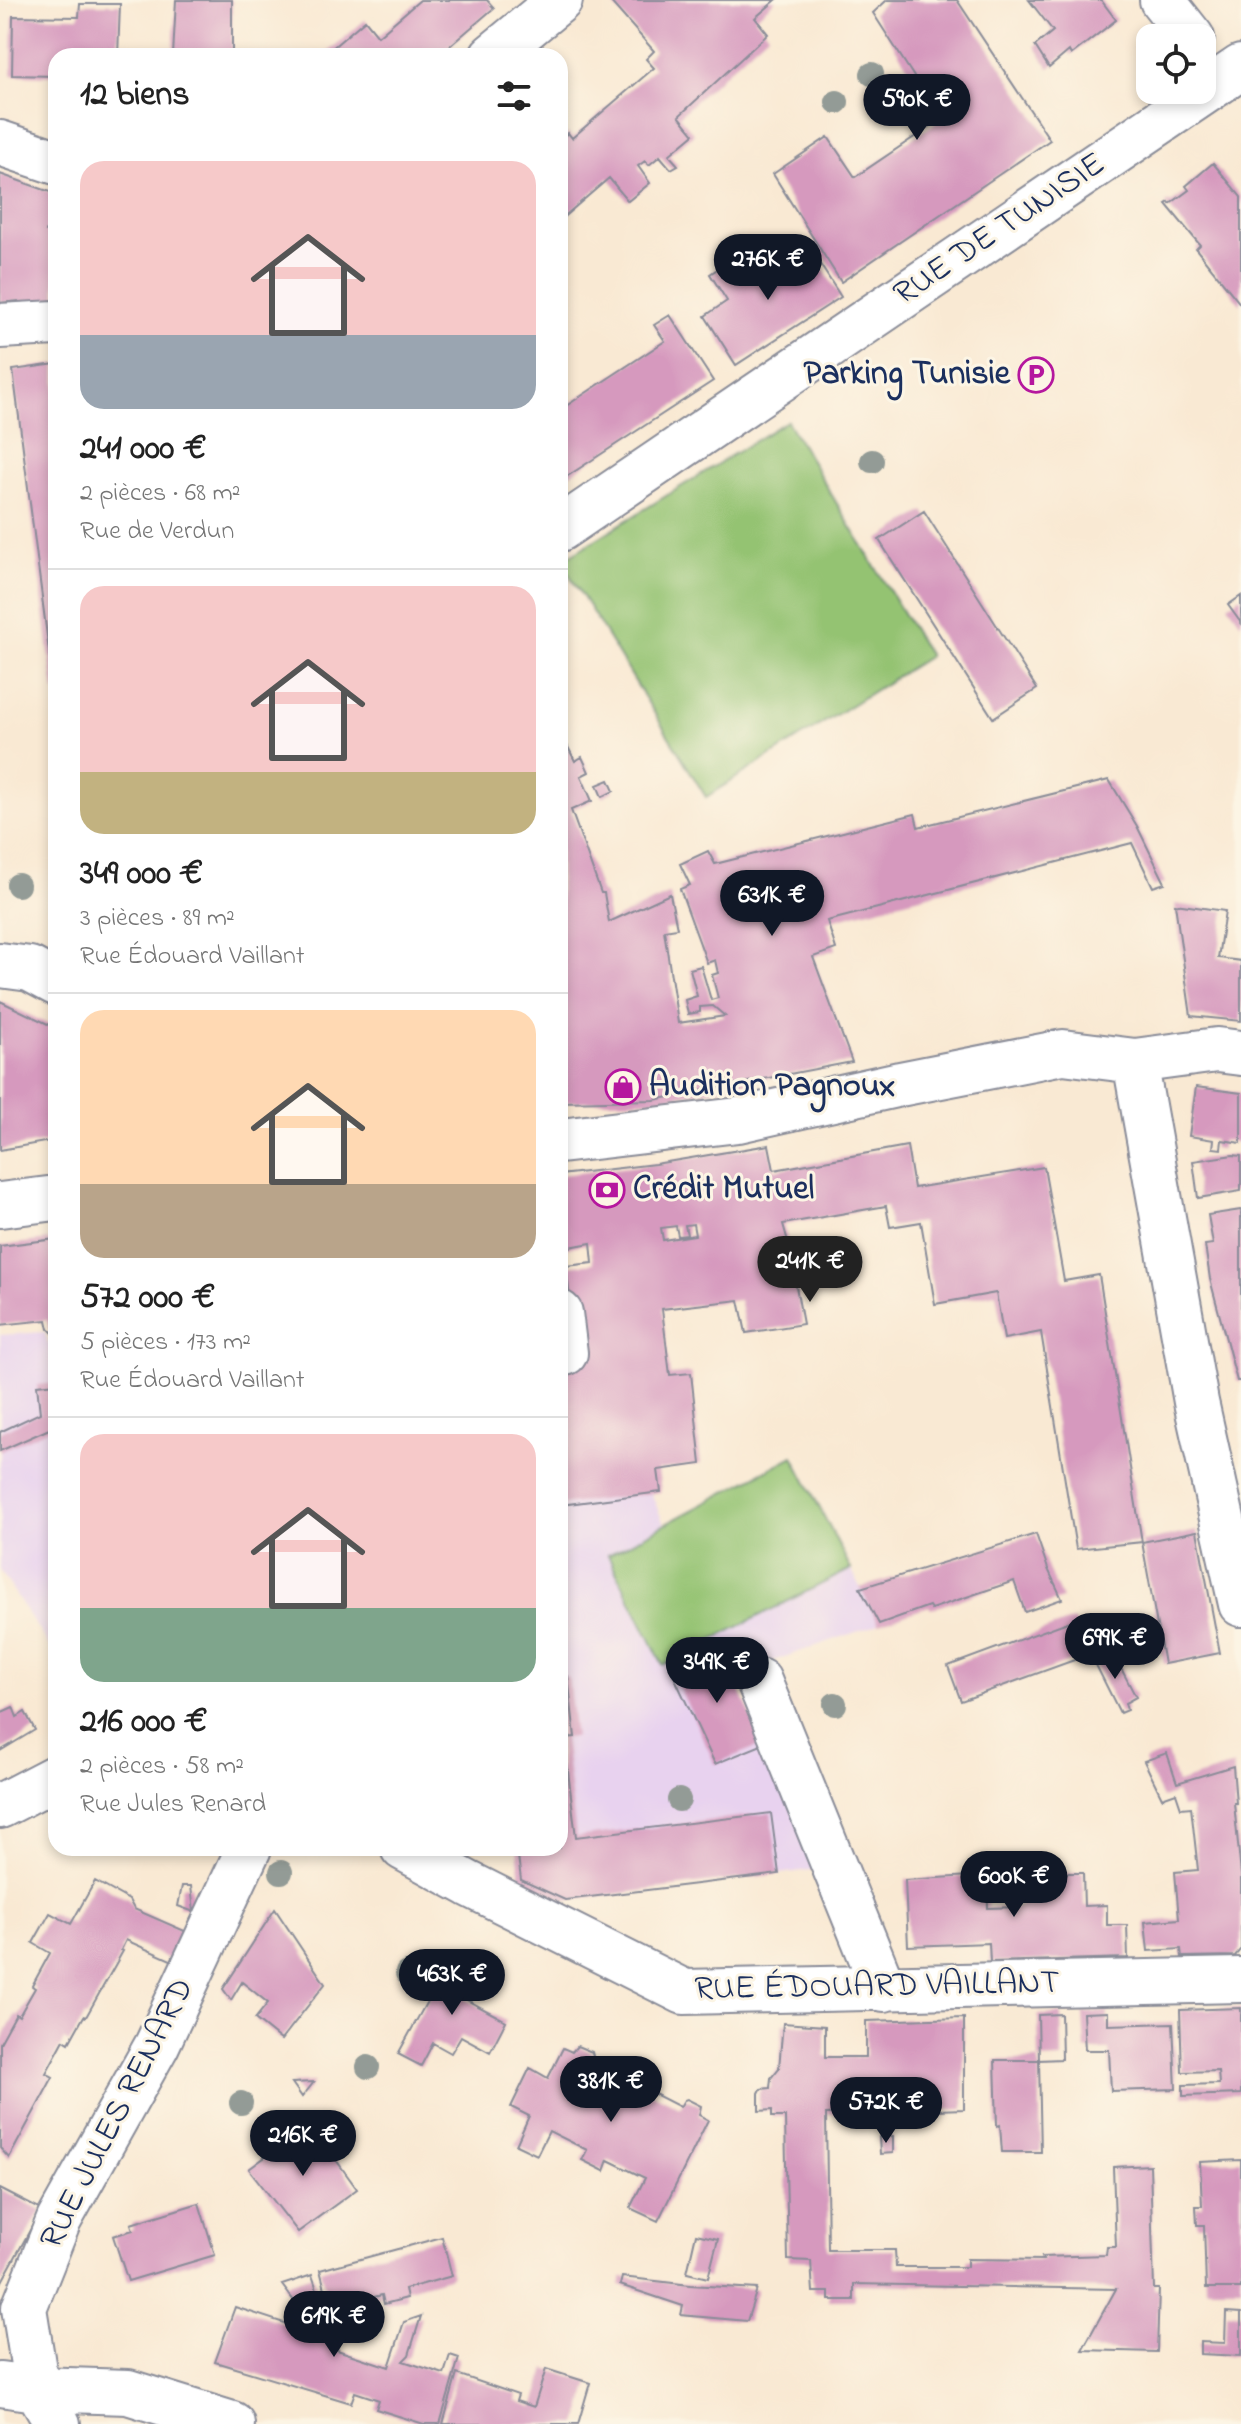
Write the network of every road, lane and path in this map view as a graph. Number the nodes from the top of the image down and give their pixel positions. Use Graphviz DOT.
graph roads {
  1 [pos="560,0"];
  2 [pos="1162,0"];
  3 [pos="1181,24"];
  4 [pos="502,48"];
  5 [pos="1228,72"];
  6 [pos="0,143"];
  7 [pos="48,159"];
  8 [pos="48,323"];
  9 [pos="0,326"];
  10 [pos="568,524"];
  11 [pos="0,965"];
  12 [pos="48,979"];
  13 [pos="1241,1053"];
  14 [pos="1135,1061"];
  15 [pos="568,1140"];
  16 [pos="48,1199"];
  17 [pos="0,1205"];
  18 [pos="1241,1604"];
  19 [pos="759,1681"];
  20 [pos="48,1781"];
  21 [pos="0,1806"];
  22 [pos="245,1856"];
  23 [pos="418,1856"];
  24 [pos="1241,1980"];
  25 [pos="884,1989"];
  26 [pos="32,2405"];
  27 [pos="232,2424"];
  1 -- 4 [label="street"];
  2 -- 3 [label="street"];
  5 -- 10 [label="street, RUE DE TUNISIE"];
  6 -- 7 [label="street"];
  8 -- 9 [label="street"];
  11 -- 12 [label="street"];
  13 -- 14 [label="street"];
  14 -- 15 [label="street"];
  14 -- 18 [label="street"];
  16 -- 17 [label="street"];
  19 -- 25 [label="street"];
  20 -- 21 [label="street"];
  22 -- 26 [label="street, RUE JULES RENARD"];
  23 -- 25 [label="street, RUE ÉDOUARD VAILLANT"];
  24 -- 25 [label="street, RUE ÉDOUARD VAILLANT"];
  26 -- 27 [label="street"];
}
